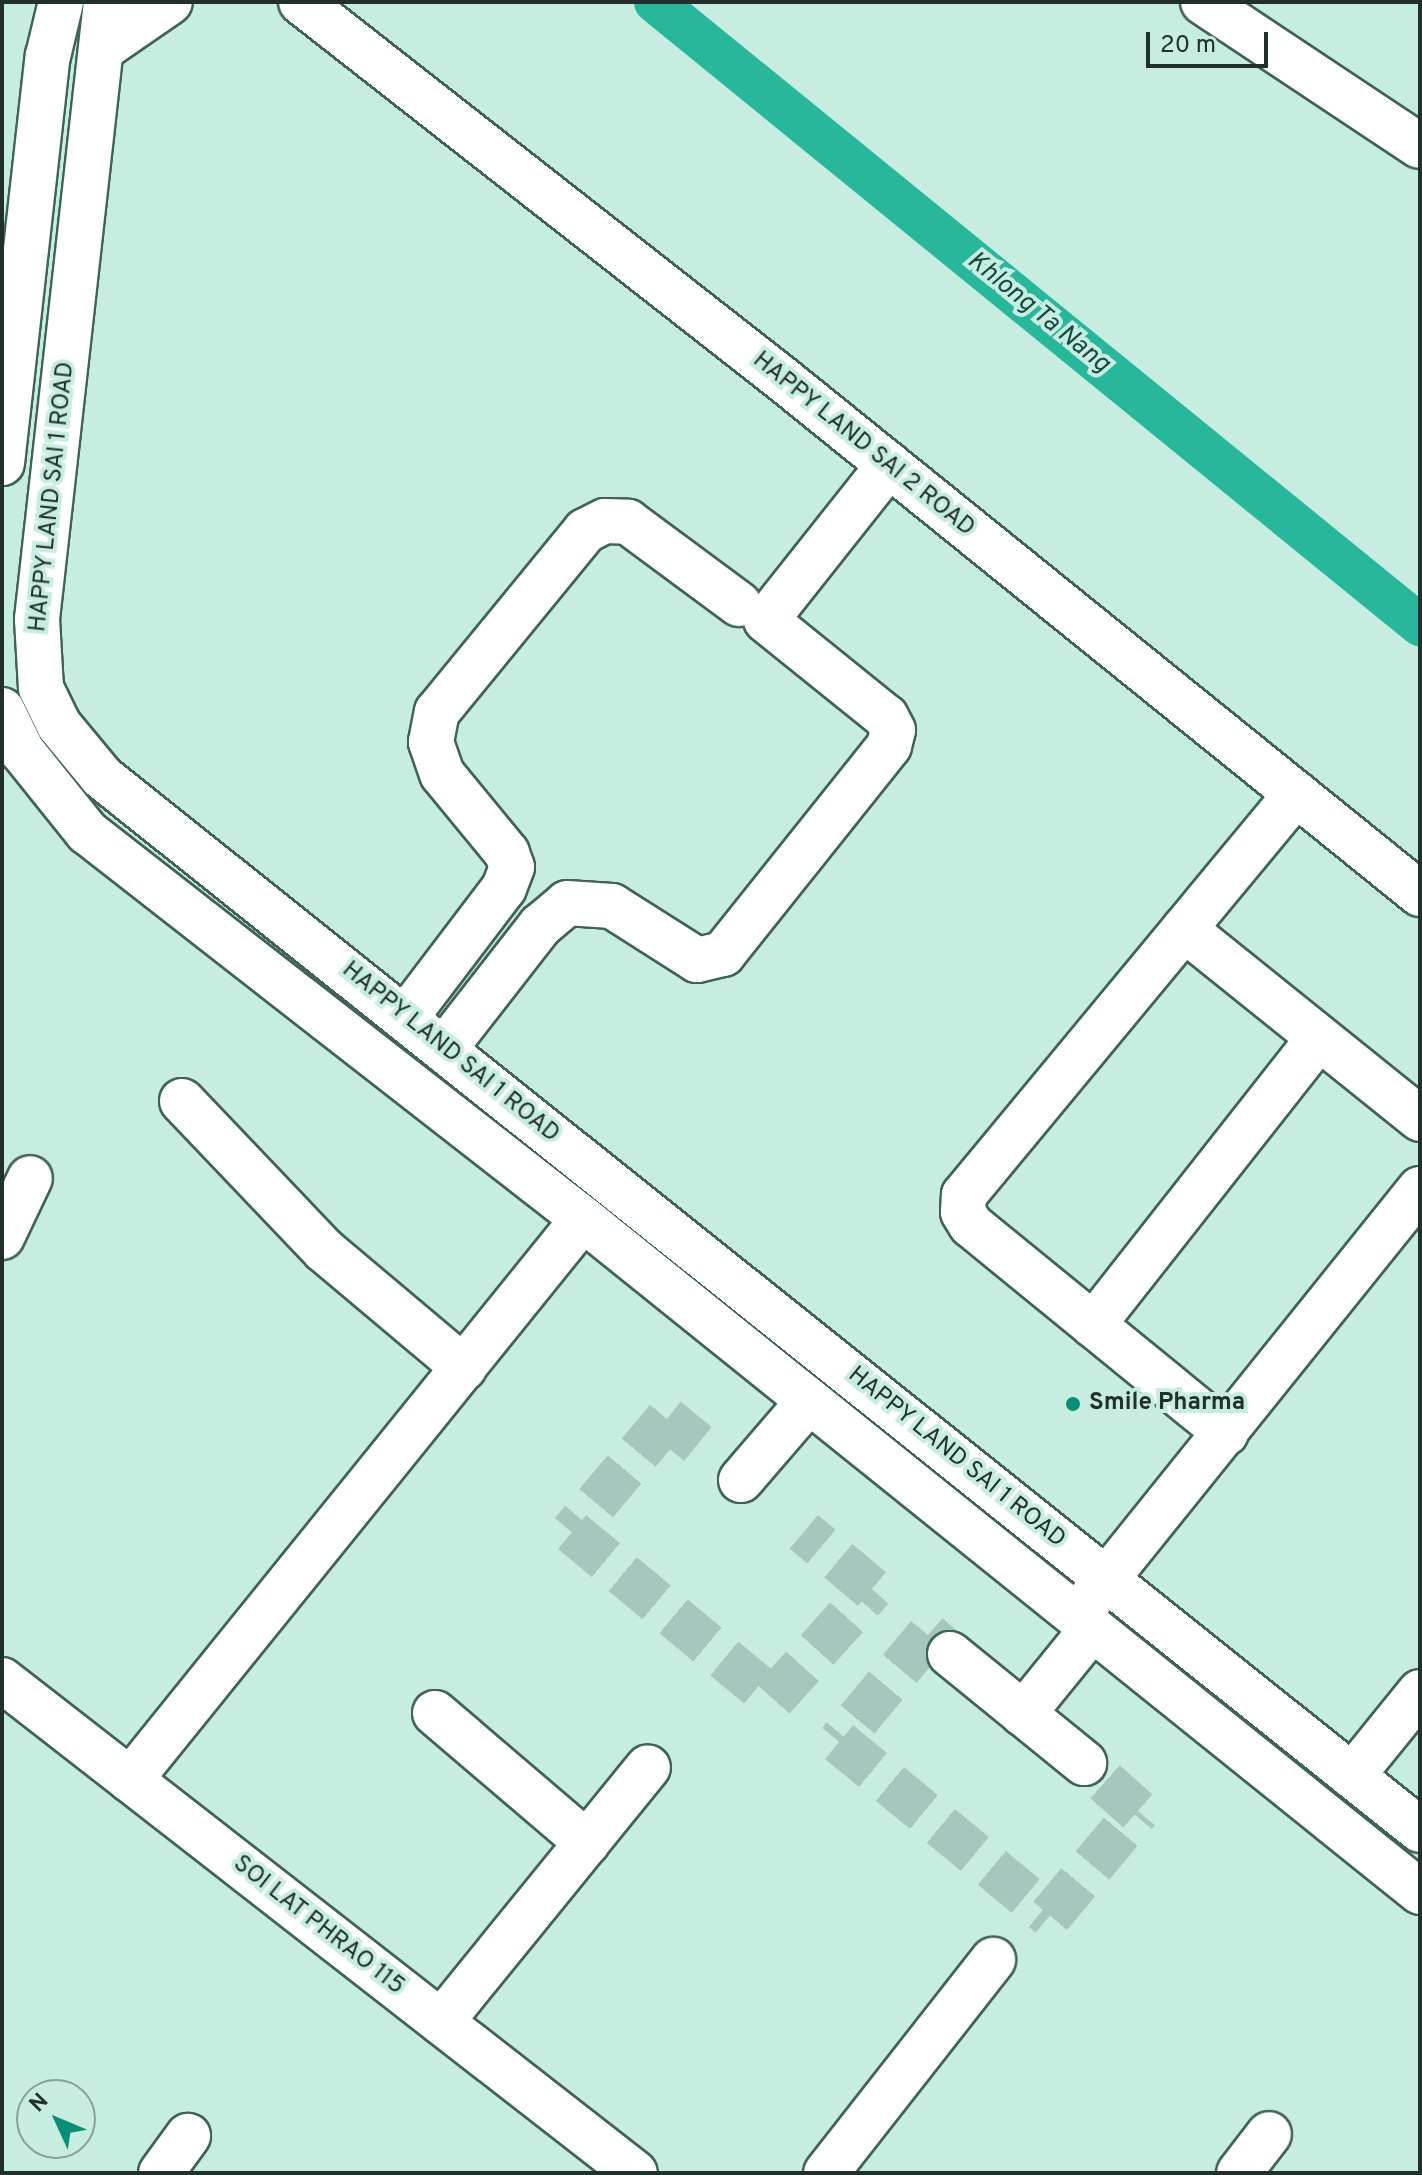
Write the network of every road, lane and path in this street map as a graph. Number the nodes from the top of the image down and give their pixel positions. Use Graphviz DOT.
graph roads {
  1 [pos="61,2"];
  2 [pos="106,2"];
  3 [pos="170,2"];
  4 [pos="1203,2"];
  5 [pos="299,3"];
  6 [pos="103,48"];
  7 [pos="20,138"];
  8 [pos="1420,146"];
  9 [pos="90,149"];
  10 [pos="2,463"];
  11 [pos="889,465"];
  12 [pos="739,604"];
  13 [pos="21,670"];
  14 [pos="2,710"];
  15 [pos="1296,794"];
  16 [pos="1420,894"];
  17 [pos="1184,929"];
  18 [pos="406,1017"];
  19 [pos="1319,1038"];
  20 [pos="445,1048"];
  21 [pos="182,1101"];
  22 [pos="1420,1119"];
  23 [pos="30,1178"];
  24 [pos="1420,1189"];
  25 [pos="583,1219"];
  26 [pos="2,1237"];
  27 [pos="1093,1325"];
  28 [pos="464,1368"];
  29 [pos="809,1401"];
  30 [pos="1226,1433"];
  31 [pos="955,1458"];
  32 [pos="741,1480"];
  33 [pos="924,1494"];
  34 [pos="1106,1580"];
  35 [pos="1084,1623"];
  36 [pos="950,1654"];
  37 [pos="2,1680"];
  38 [pos="1420,1692"];
  39 [pos="435,1713"];
  40 [pos="1023,1714"];
  41 [pos="1084,1763"];
  42 [pos="648,1767"];
  43 [pos="1352,1776"];
  44 [pos="130,1780"];
  45 [pos="1420,1830"];
  46 [pos="587,1843"];
  47 [pos="1420,1892"];
  48 [pos="993,1960"];
  49 [pos="441,2022"];
  50 [pos="1269,2134"];
  51 [pos="188,2136"];
  52 [pos="161,2173"];
  53 [pos="635,2173"];
  54 [pos="826,2173"];
  55 [pos="1239,2173"];
  1 -- 7 [label="street"];
  2 -- 6 [label="street, HAPPY LAND SAI 1 ROAD"];
  3 -- 6 [label="street"];
  4 -- 8 [label="street"];
  5 -- 11 [label="street, HAPPY LAND SAI 2 ROAD"];
  6 -- 9 [label="street, HAPPY LAND SAI 1 ROAD"];
  7 -- 9 [label="street"];
  7 -- 10 [label="street"];
  9 -- 13 [label="street, HAPPY LAND SAI 1 ROAD"];
  11 -- 15 [label="street, HAPPY LAND SAI 2 ROAD"];
  11 -- 20 [label="street"];
  12 -- 18 [label="street"];
  13 -- 18 [label="street, HAPPY LAND SAI 1 ROAD"];
  14 -- 25 [label="street, HAPPY LAND SAI 1 ROAD"];
  15 -- 16 [label="street, HAPPY LAND SAI 2 ROAD"];
  15 -- 17 [label="street"];
  17 -- 19 [label="street"];
  17 -- 27 [label="street"];
  18 -- 20 [label="street, HAPPY LAND SAI 1 ROAD"];
  19 -- 22 [label="street"];
  19 -- 27 [label="street"];
  20 -- 31 [label="street, HAPPY LAND SAI 1 ROAD"];
  21 -- 28 [label="street"];
  23 -- 26 [label="street"];
  24 -- 30 [label="street"];
  25 -- 28 [label="street"];
  25 -- 29 [label="street, HAPPY LAND SAI 1 ROAD"];
  27 -- 30 [label="street"];
  28 -- 44 [label="street"];
  29 -- 32 [label="street"];
  29 -- 33 [label="street, HAPPY LAND SAI 1 ROAD"];
  30 -- 34 [label="street"];
  31 -- 33 [label="street"];
  31 -- 34 [label="street, HAPPY LAND SAI 1 ROAD"];
  33 -- 35 [label="street, HAPPY LAND SAI 1 ROAD"];
  34 -- 35 [label="street"];
  34 -- 43 [label="street, HAPPY LAND SAI 1 ROAD"];
  35 -- 40 [label="street"];
  35 -- 47 [label="street, HAPPY LAND SAI 1 ROAD"];
  36 -- 40 [label="street"];
  37 -- 44 [label="street, SOI LAT PHRAO 115"];
  38 -- 43 [label="street"];
  39 -- 46 [label="street"];
  40 -- 41 [label="street"];
  42 -- 46 [label="street"];
  43 -- 45 [label="street, HAPPY LAND SAI 1 ROAD"];
  44 -- 49 [label="street, SOI LAT PHRAO 115"];
  46 -- 49 [label="street"];
  48 -- 54 [label="street"];
  49 -- 53 [label="street, SOI LAT PHRAO 115"];
  50 -- 55 [label="street"];
  51 -- 52 [label="street"];
}
